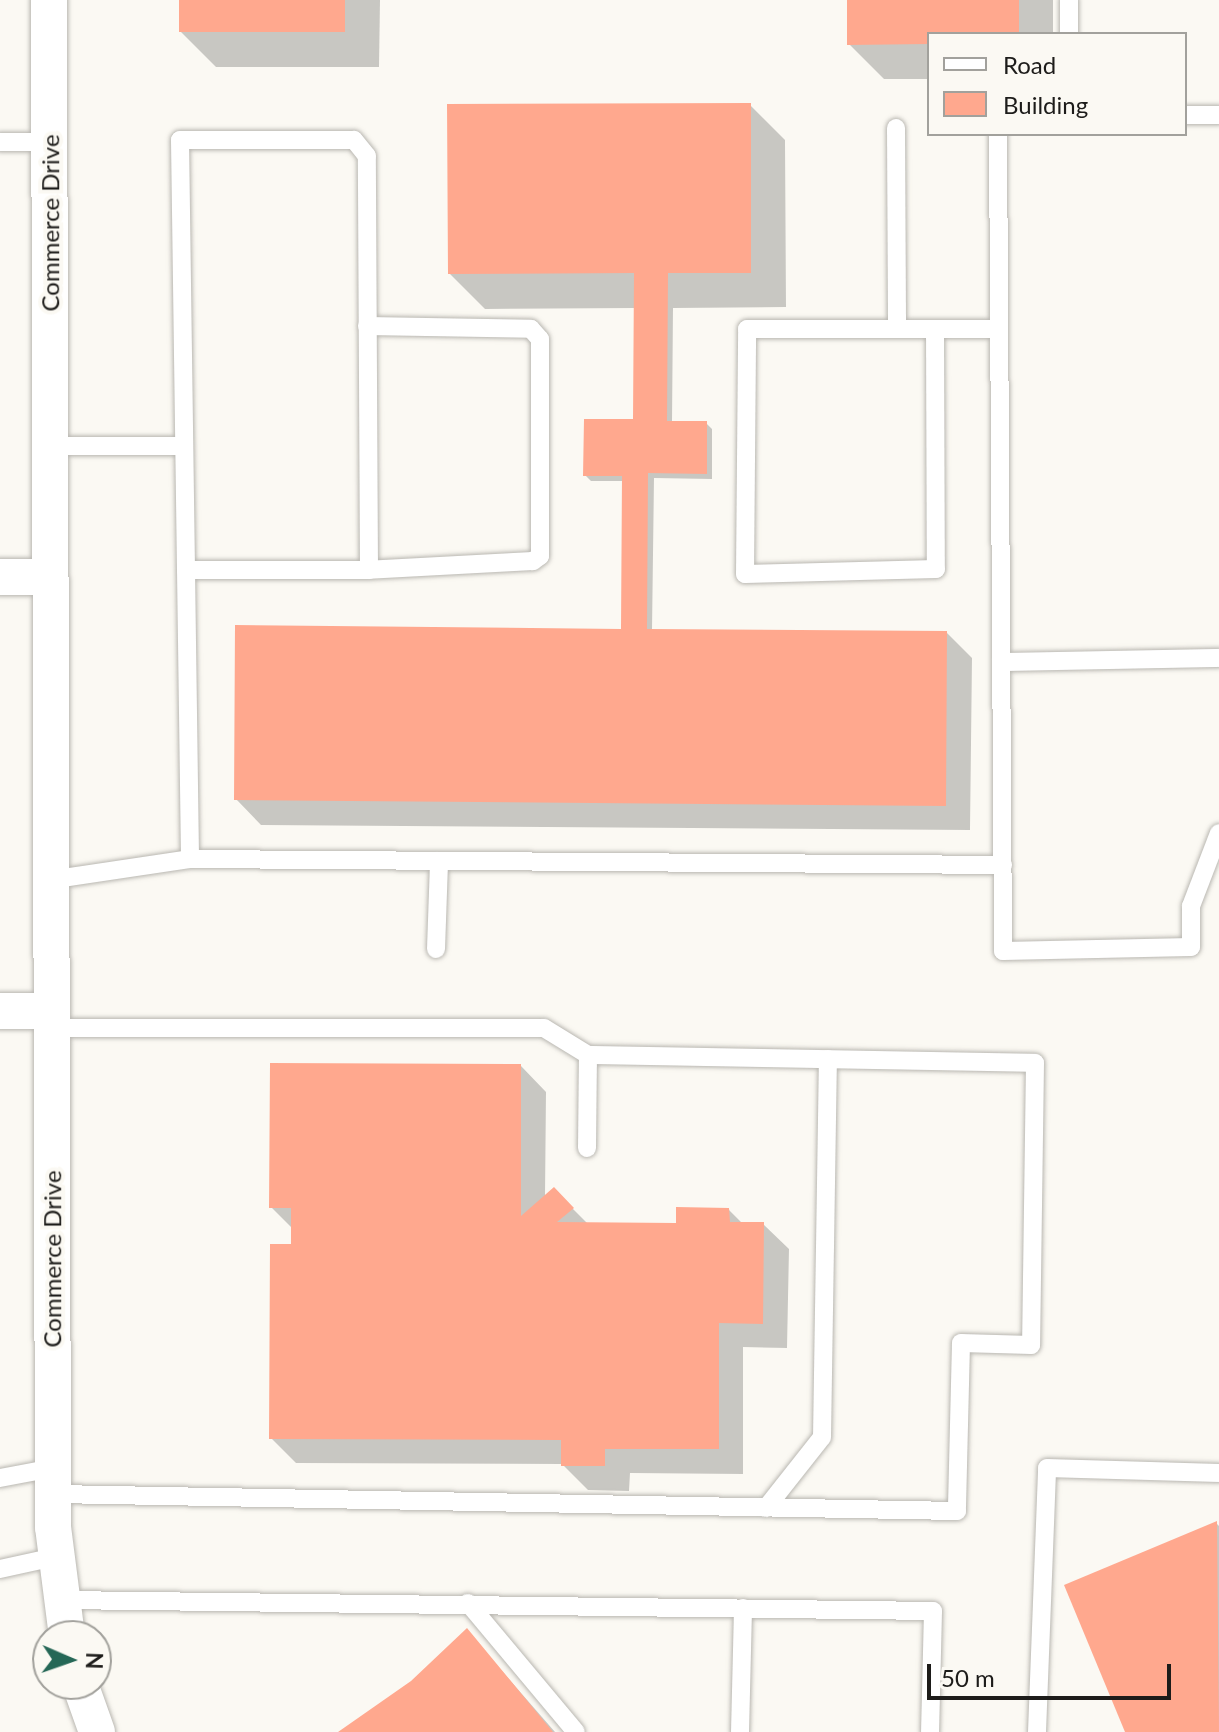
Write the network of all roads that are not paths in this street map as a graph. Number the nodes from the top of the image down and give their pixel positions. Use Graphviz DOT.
graph roads {
  1 [pos="49,0"];
  2 [pos="1069,0"];
  3 [pos="1069,32"];
  4 [pos="1187,115"];
  5 [pos="1219,115"];
  6 [pos="896,128"];
  7 [pos="998,136"];
  8 [pos="0,142"];
  9 [pos="49,142"];
  10 [pos="367,326"];
  11 [pos="897,329"];
  12 [pos="935,329"];
  13 [pos="999,329"];
  14 [pos="50,446"];
  15 [pos="184,446"];
  16 [pos="186,570"];
  17 [pos="369,570"];
  18 [pos="0,577"];
  19 [pos="48,577"];
  20 [pos="1219,658"];
  21 [pos="1001,662"];
  22 [pos="1219,833"];
  23 [pos="190,859"];
  24 [pos="439,861"];
  25 [pos="1003,865"];
  26 [pos="49,880"];
  27 [pos="436,949"];
  28 [pos="0,1011"];
  29 [pos="51,1020"];
  30 [pos="588,1055"];
  31 [pos="828,1059"];
  32 [pos="587,1148"];
  33 [pos="1219,1473"];
  34 [pos="0,1478"];
  35 [pos="53,1481"];
  36 [pos="766,1508"];
  37 [pos="55,1557"];
  38 [pos="0,1569"];
  39 [pos="60,1600"];
  40 [pos="468,1603"];
  41 [pos="743,1608"];
  42 [pos="64,1620"];
  43 [pos="86,1700"];
  44 [pos="1038,1712"];
  45 [pos="97,1732"];
  46 [pos="576,1732"];
  47 [pos="740,1732"];
  48 [pos="930,1732"];
  49 [pos="1037,1732"];
  50 [pos="1046,1732"];
  1 -- 9 [label="street, Commerce Drive"];
  2 -- 3 [label="lane"];
  4 -- 5 [label="lane"];
  6 -- 11 [label="lane"];
  7 -- 13 [label="lane"];
  8 -- 9 [label="lane"];
  9 -- 14 [label="street, Commerce Drive"];
  10 -- 15 [label="lane"];
  10 -- 17 [label="lane"];
  10 -- 17 [label="lane"];
  11 -- 12 [label="lane"];
  11 -- 12 [label="lane"];
  12 -- 13 [label="lane"];
  13 -- 21 [label="lane"];
  14 -- 15 [label="lane"];
  14 -- 19 [label="street, Commerce Drive"];
  15 -- 16 [label="lane"];
  16 -- 17 [label="lane"];
  16 -- 23 [label="lane"];
  18 -- 19 [label="street"];
  19 -- 26 [label="street, Commerce Drive"];
  20 -- 21 [label="lane"];
  21 -- 25 [label="lane"];
  22 -- 25 [label="lane"];
  23 -- 24 [label="lane"];
  23 -- 26 [label="lane"];
  24 -- 25 [label="lane"];
  24 -- 27 [label="lane"];
  26 -- 29 [label="street, Commerce Drive"];
  28 -- 29 [label="street"];
  29 -- 30 [label="lane"];
  29 -- 35 [label="street, Commerce Drive"];
  30 -- 31 [label="lane"];
  30 -- 32 [label="lane"];
  31 -- 36 [label="lane"];
  31 -- 36 [label="lane"];
  33 -- 44 [label="lane"];
  34 -- 35 [label="lane"];
  35 -- 36 [label="lane"];
  35 -- 37 [label="street, Commerce Drive"];
  37 -- 38 [label="lane"];
  37 -- 39 [label="street, Commerce Drive"];
  39 -- 40 [label="lane"];
  39 -- 42 [label="street, Commerce Drive"];
  40 -- 41 [label="lane"];
  40 -- 46 [label="lane"];
  41 -- 47 [label="lane"];
  41 -- 48 [label="lane"];
  43 -- 45 [label="street"];
  44 -- 49 [label="lane"];
  44 -- 50 [label="lane"];
}
